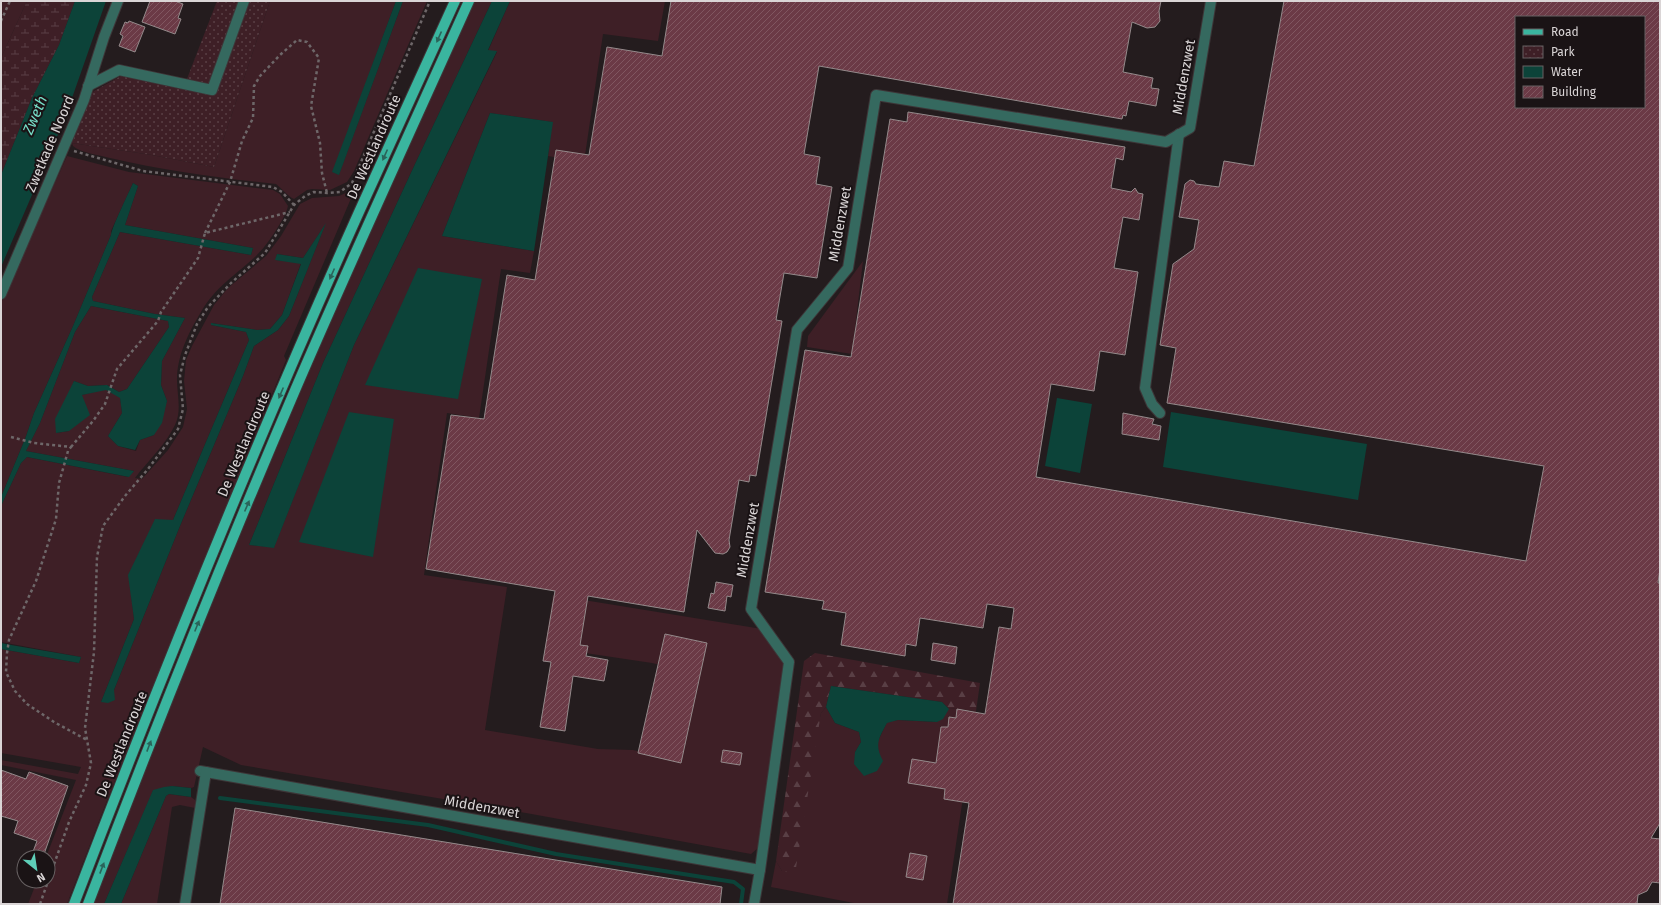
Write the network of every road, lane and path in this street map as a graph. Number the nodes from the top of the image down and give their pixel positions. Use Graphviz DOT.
graph roads {
  1 [pos="10,1"];
  2 [pos="118,1"];
  3 [pos="244,1"];
  4 [pos="430,1"];
  5 [pos="455,1"];
  6 [pos="469,1"];
  7 [pos="1211,1"];
  8 [pos="1,21"];
  9 [pos="88,86"];
  10 [pos="1179,134"];
  11 [pos="64,148"];
  12 [pos="230,182"];
  13 [pos="327,193"];
  14 [pos="294,205"];
  15 [pos="291,212"];
  16 [pos="206,233"];
  17 [pos="1,294"];
  18 [pos="1160,413"];
  19 [pos="11,436"];
  20 [pos="71,447"];
  21 [pos="87,740"];
  22 [pos="760,870"];
  23 [pos="40,904"];
  24 [pos="74,904"];
  25 [pos="88,904"];
  26 [pos="185,904"];
  27 [pos="754,904"];
  1 -- 8 [label="path"];
  2 -- 9 [label="street, Zwetkade Noord"];
  3 -- 9 [label="street"];
  4 -- 13 [label="path"];
  5 -- 24 [label="main road, De Westlandroute, one-way"];
  25 -- 6 [label="main road, De Westlandroute, one-way"];
  7 -- 10 [label="street, Middenzwet"];
  9 -- 11 [label="street, Zwetkade Noord"];
  10 -- 18 [label="street"];
  10 -- 22 [label="street, Middenzwet"];
  11 -- 12 [label="path"];
  11 -- 17 [label="street, Zwetkade Noord"];
  12 -- 13 [label="path"];
  12 -- 14 [label="path"];
  12 -- 16 [label="path"];
  13 -- 14 [label="path"];
  14 -- 15 [label="path"];
  15 -- 16 [label="path"];
  15 -- 21 [label="path"];
  16 -- 20 [label="path"];
  19 -- 20 [label="path"];
  20 -- 21 [label="path"];
  21 -- 23 [label="path"];
  22 -- 26 [label="street, Middenzwet"];
  22 -- 27 [label="street, Middenzwet"];
}
